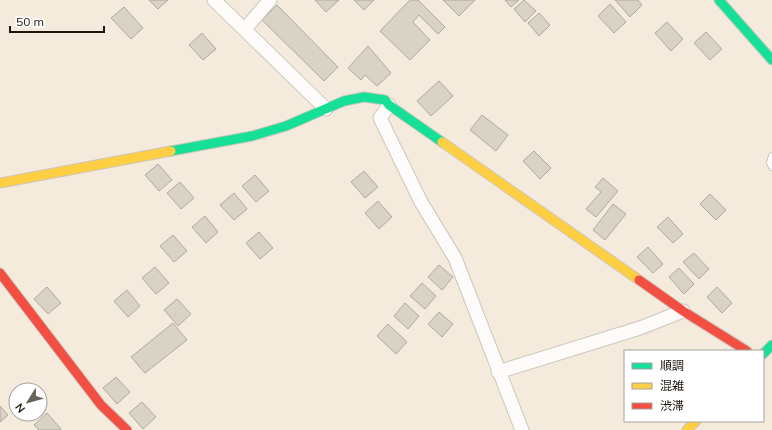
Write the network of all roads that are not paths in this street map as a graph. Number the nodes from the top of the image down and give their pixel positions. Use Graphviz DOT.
graph roads {
  1 [pos="214,0"];
  2 [pos="270,0"];
  3 [pos="719,0"];
  4 [pos="245,29"];
  5 [pos="772,60"];
  6 [pos="389,105"];
  7 [pos="326,109"];
  8 [pos="772,156"];
  9 [pos="772,167"];
  10 [pos="0,183"];
  11 [pos="0,273"];
  12 [pos="683,311"];
  13 [pos="772,345"];
  14 [pos="745,350"];
  15 [pos="764,353"];
  16 [pos="498,372"];
  17 [pos="695,422"];
  18 [pos="127,430"];
  19 [pos="522,430"];
  20 [pos="687,430"];
  1 -- 4 [label="street"];
  2 -- 4 [label="street"];
  3 -- 5 [label="street"];
  4 -- 7 [label="street"];
  6 -- 7 [label="street"];
  6 -- 12 [label="street"];
  6 -- 16 [label="street"];
  7 -- 10 [label="street"];
  8 -- 9 [label="lane"];
  11 -- 18 [label="street"];
  12 -- 14 [label="street"];
  12 -- 16 [label="street"];
  13 -- 15 [label="street"];
  16 -- 19 [label="street"];
  17 -- 20 [label="street"];
}
